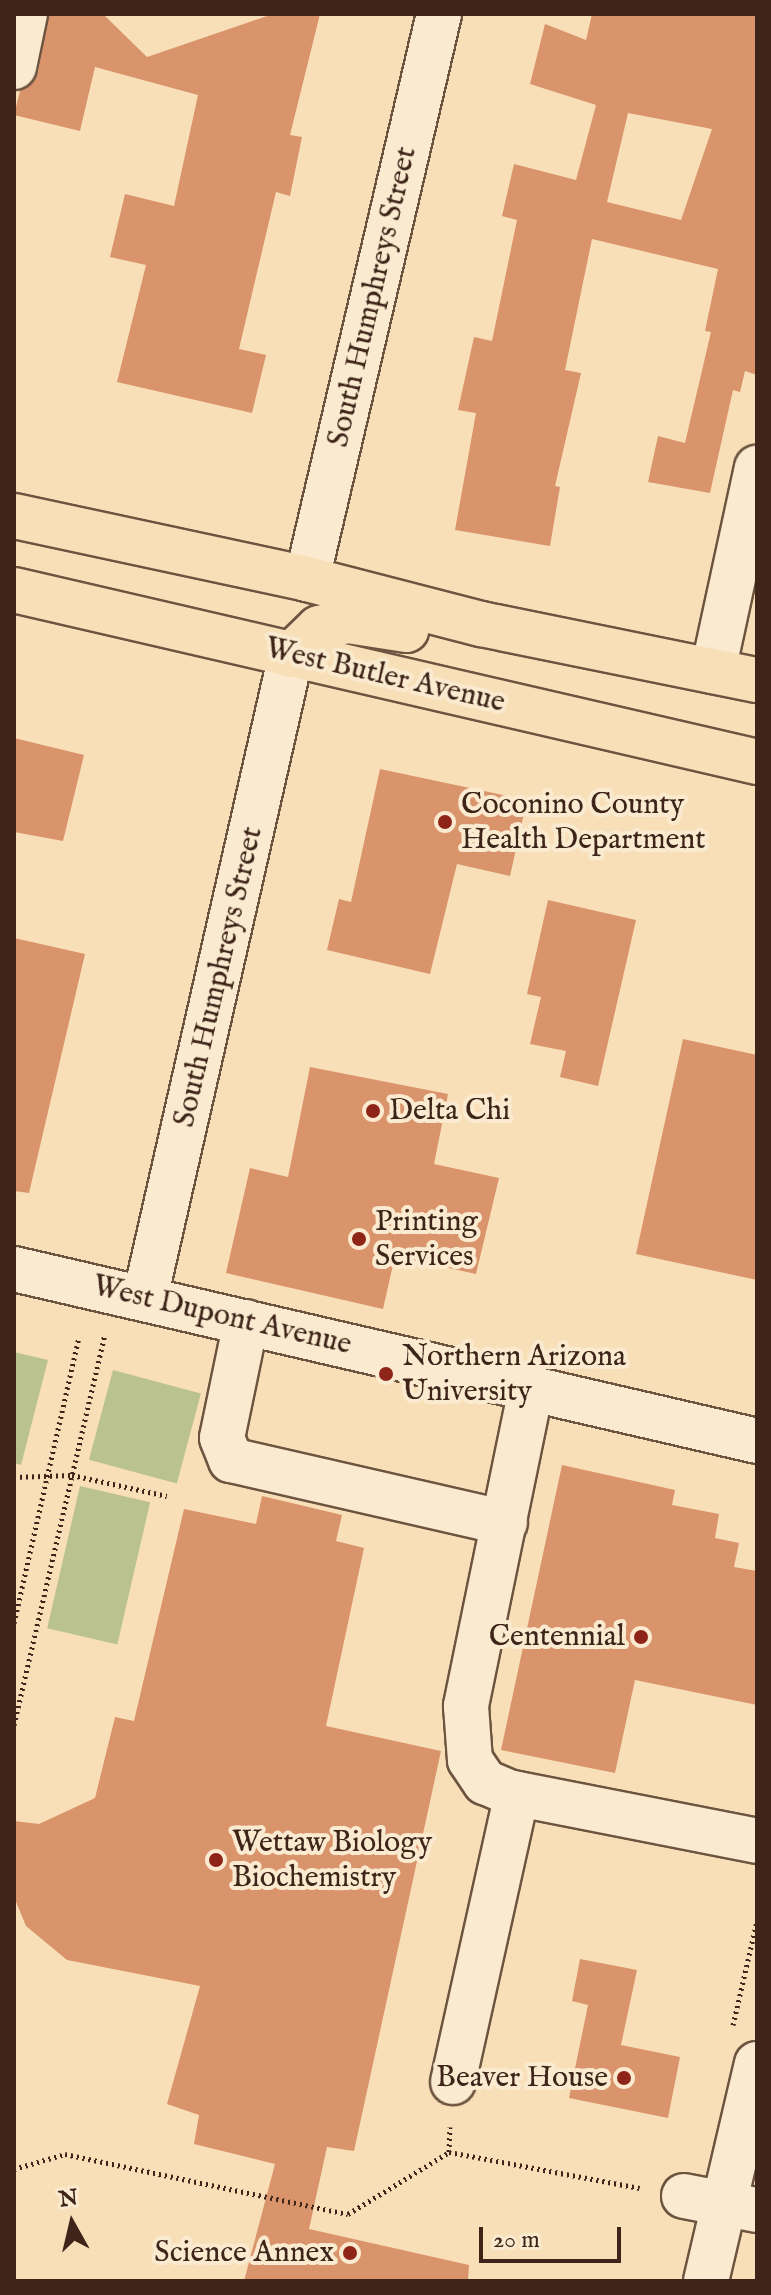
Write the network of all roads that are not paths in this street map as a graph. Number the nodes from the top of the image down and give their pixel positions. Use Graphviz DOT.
graph roads {
  1 [pos="25,14"];
  2 [pos="439,14"];
  3 [pos="14,67"];
  4 [pos="757,468"];
  5 [pos="14,516"];
  6 [pos="307,579"];
  7 [pos="14,590"];
  8 [pos="481,624"];
  9 [pos="291,655"];
  10 [pos="713,671"];
  11 [pos="757,680"];
  12 [pos="757,762"];
  13 [pos="14,1269"];
  14 [pos="130,1295"];
  15 [pos="246,1322"];
  16 [pos="531,1389"];
  17 [pos="757,1441"];
  18 [pos="505,1523"];
  19 [pos="517,1794"];
  20 [pos="757,1841"];
  21 [pos="757,2064"];
  22 [pos="453,2082"];
  23 [pos="722,2203"];
  24 [pos="706,2281"];
  1 -- 3 [label="street"];
  2 -- 6 [label="street, South Humphreys Street"];
  4 -- 10 [label="street"];
  5 -- 6 [label="main road"];
  6 -- 8 [label="main road"];
  7 -- 9 [label="main road, West Butler Avenue"];
  8 -- 9 [label="main road"];
  8 -- 10 [label="main road"];
  9 -- 12 [label="main road, West Butler Avenue"];
  9 -- 14 [label="street, South Humphreys Street"];
  10 -- 11 [label="main road"];
  13 -- 14 [label="street, West Dupont Avenue"];
  14 -- 15 [label="street, West Dupont Avenue"];
  15 -- 16 [label="street, West Dupont Avenue"];
  15 -- 18 [label="street"];
  16 -- 17 [label="street, West Dupont Avenue"];
  16 -- 18 [label="street"];
  18 -- 19 [label="street"];
  19 -- 20 [label="street"];
  19 -- 22 [label="street"];
  21 -- 23 [label="street"];
  23 -- 24 [label="street"];
}
